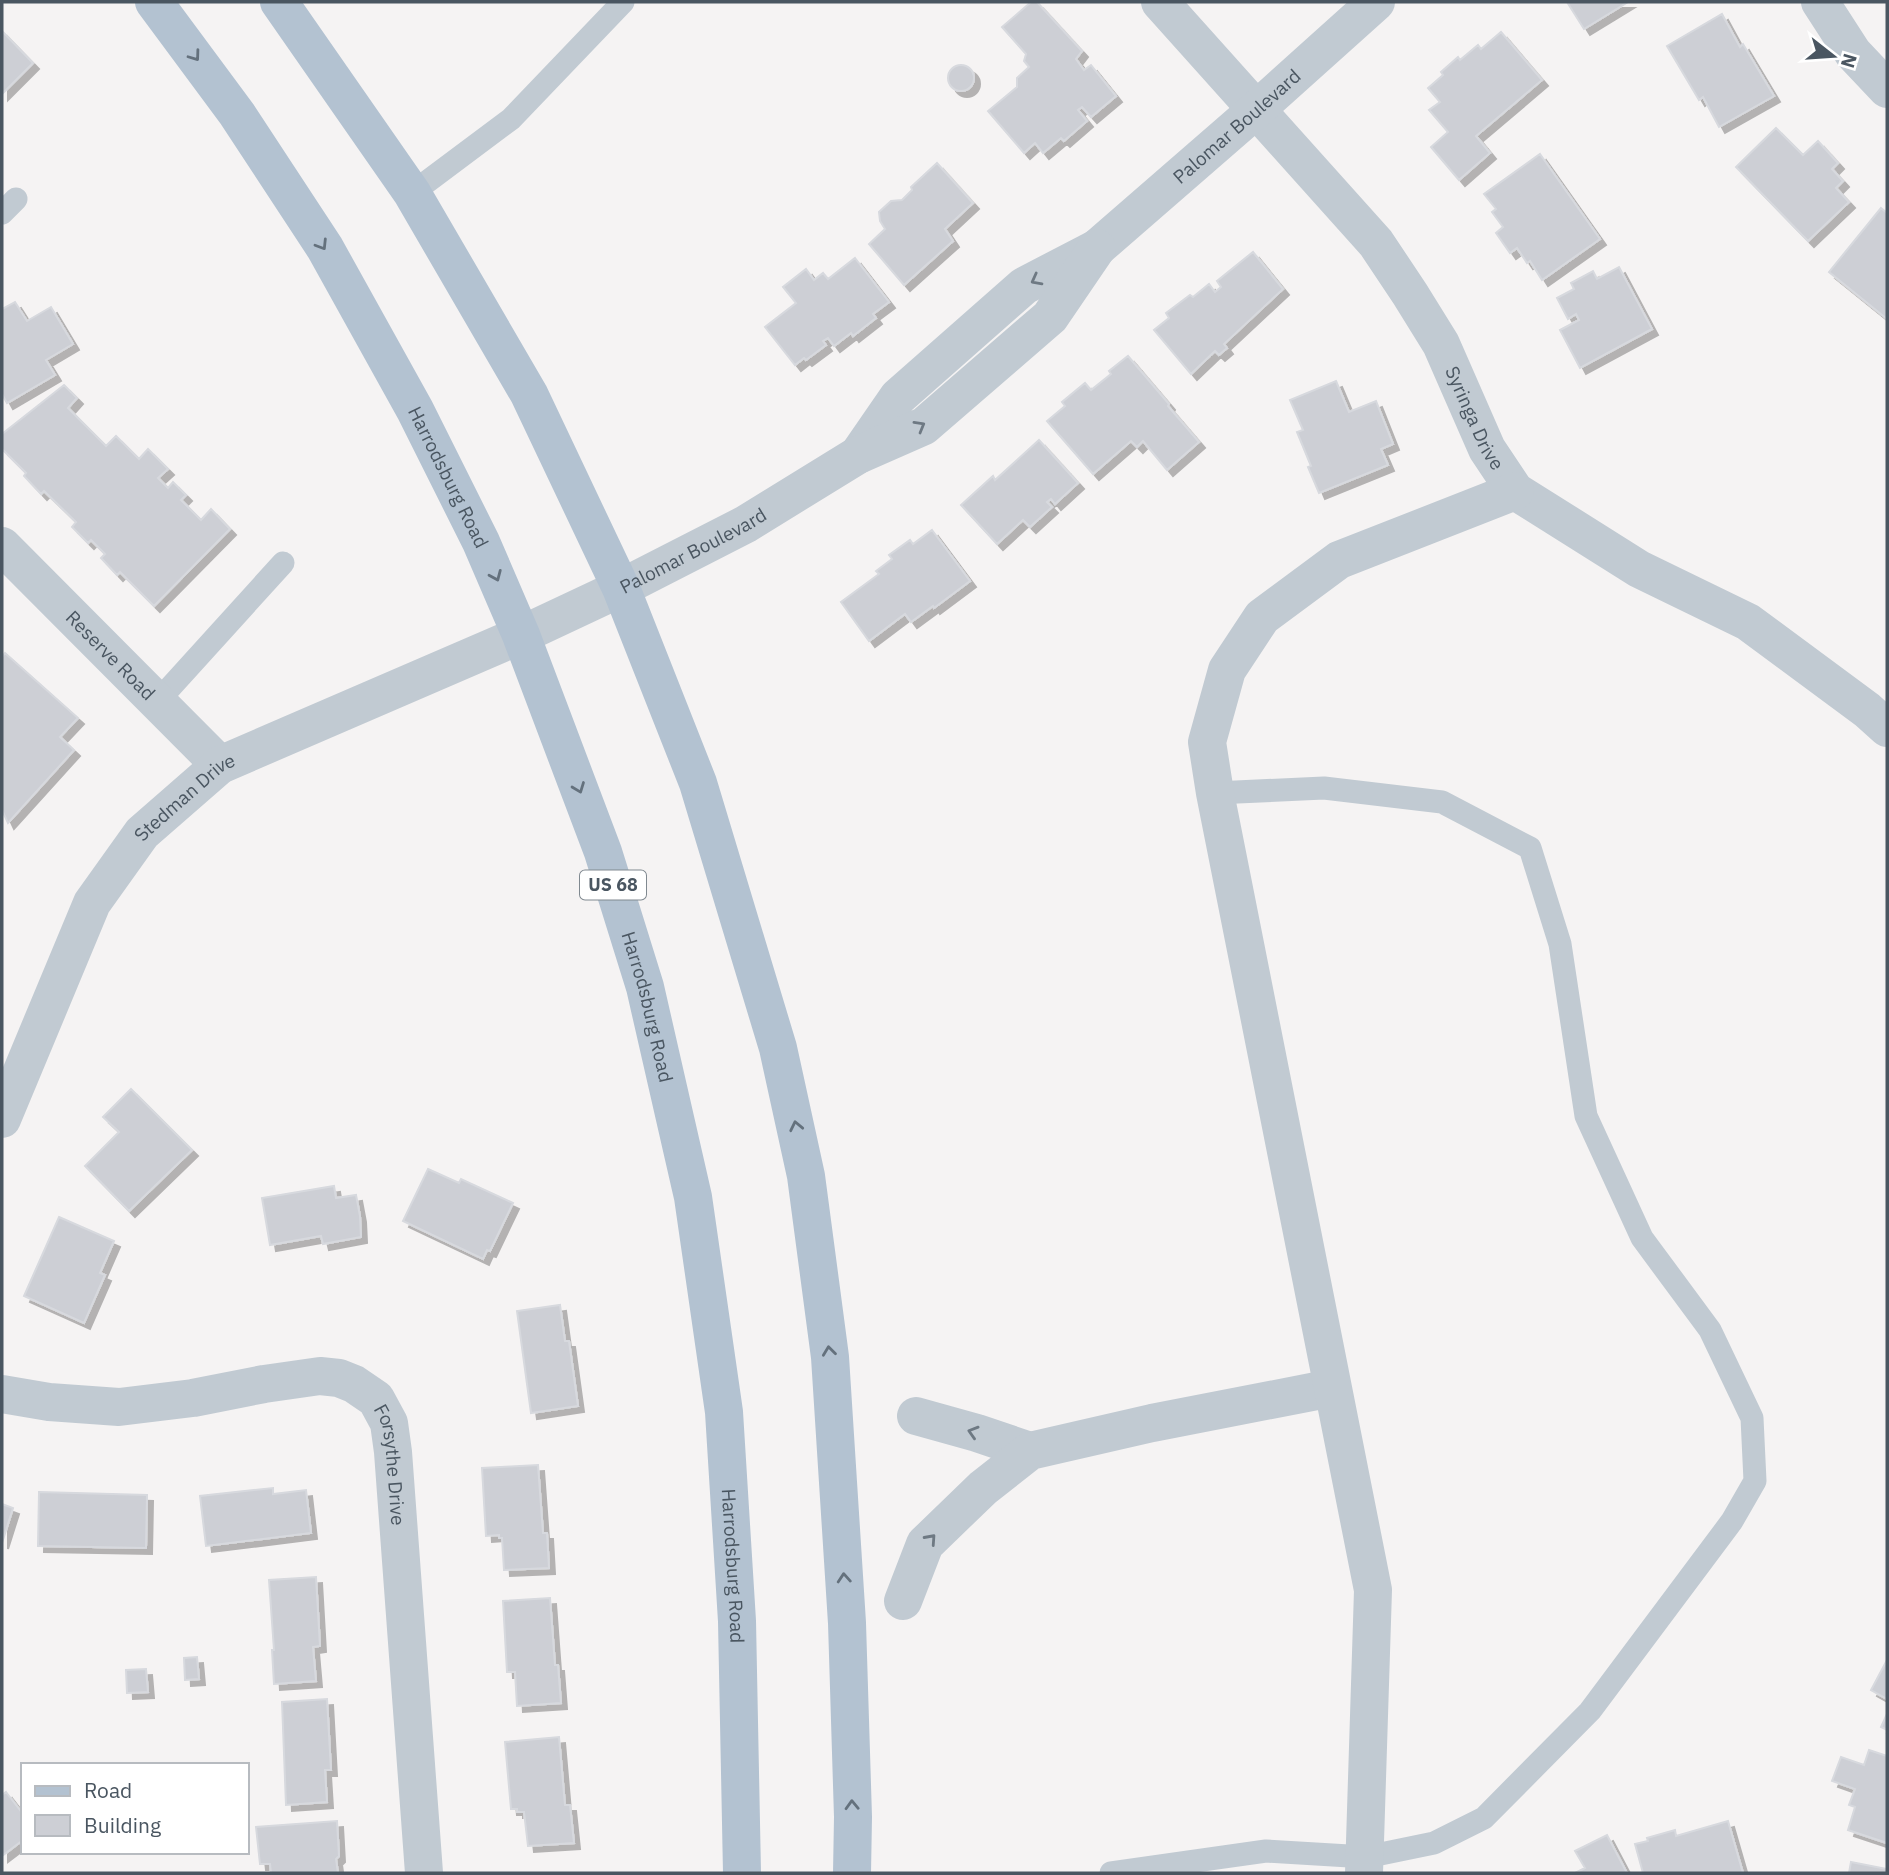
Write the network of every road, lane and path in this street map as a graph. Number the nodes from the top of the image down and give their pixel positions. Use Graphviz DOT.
graph roads {
  1 [pos="154,2"];
  2 [pos="278,2"];
  3 [pos="623,2"];
  4 [pos="1160,2"];
  5 [pos="1376,2"];
  6 [pos="1820,2"];
  7 [pos="1887,89"];
  8 [pos="1257,109"];
  9 [pos="412,193"];
  10 [pos="1515,491"];
  11 [pos="2,546"];
  12 [pos="283,563"];
  13 [pos="621,588"];
  14 [pos="521,635"];
  15 [pos="158,702"];
  16 [pos="1887,728"];
  17 [pos="220,765"];
  18 [pos="1215,793"];
  19 [pos="2,1119"];
  20 [pos="1332,1388"];
  21 [pos="2,1394"];
  22 [pos="916,1416"];
  23 [pos="1030,1451"];
  24 [pos="903,1601"];
  25 [pos="1365,1865"];
  26 [pos="424,1873"];
  27 [pos="742,1873"];
  28 [pos="852,1873"];
  29 [pos="1111,1873"];
  1 -- 14 [label="main road, Harrodsburg Road / US 68, one-way"];
  2 -- 9 [label="main road"];
  3 -- 9 [label="lane"];
  4 -- 8 [label="street, Syringa Drive"];
  5 -- 8 [label="street, Palomar Boulevard"];
  6 -- 7 [label="street"];
  8 -- 10 [label="street, Syringa Drive"];
  8 -- 13 [label="street, Palomar Boulevard"];
  9 -- 13 [label="main road"];
  10 -- 16 [label="street, Syringa Drive"];
  10 -- 18 [label="street"];
  11 -- 15 [label="street, Reserve Road"];
  12 -- 15 [label="lane"];
  13 -- 14 [label="street, Palomar Boulevard"];
  28 -- 13 [label="main road, one-way"];
  14 -- 17 [label="street, Stedman Drive"];
  14 -- 27 [label="main road, Harrodsburg Road / US 68, one-way"];
  15 -- 17 [label="street, Reserve Road"];
  17 -- 19 [label="street, Stedman Drive"];
  18 -- 20 [label="street"];
  18 -- 25 [label="lane"];
  20 -- 23 [label="street"];
  20 -- 25 [label="street"];
  21 -- 26 [label="street, Forsythe Drive"];
  23 -- 22 [label="street, one-way"];
  24 -- 23 [label="street, one-way"];
  25 -- 29 [label="lane"];
}
